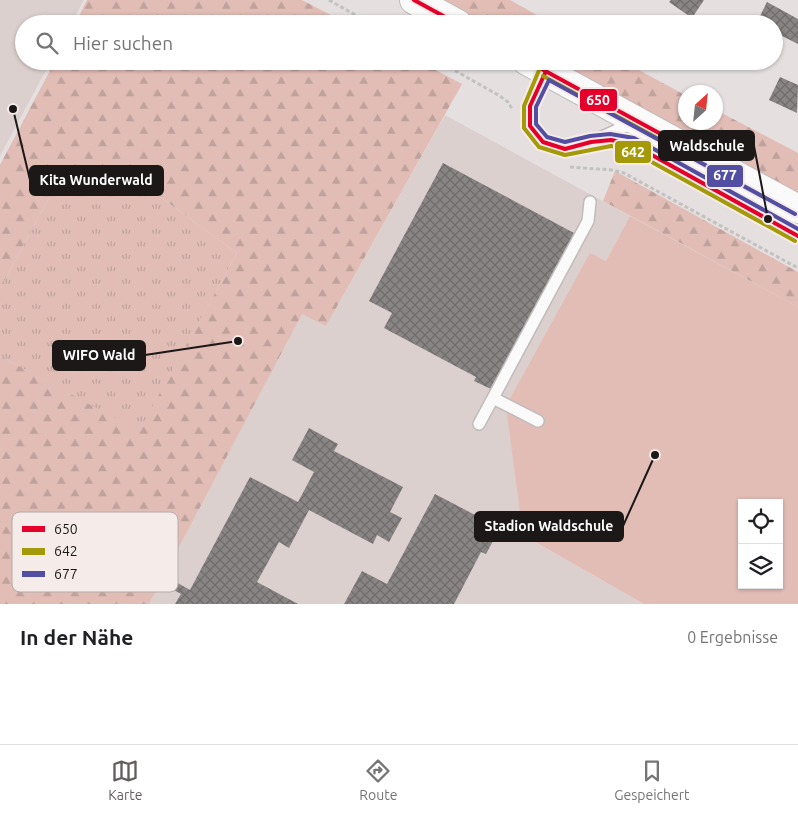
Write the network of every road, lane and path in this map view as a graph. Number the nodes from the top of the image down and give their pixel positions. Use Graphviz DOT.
graph roads {
  1 [pos="329,0"];
  2 [pos="414,0"];
  3 [pos="355,15"];
  4 [pos="442,15"];
  5 [pos="453,70"];
  6 [pos="535,70"];
  7 [pos="543,70"];
  8 [pos="512,112"];
  9 [pos="638,121"];
  10 [pos="590,142"];
  11 [pos="563,166"];
  12 [pos="590,202"];
  13 [pos="798,209"];
  14 [pos="798,236"];
  15 [pos="798,268"];
  16 [pos="493,398"];
  17 [pos="538,421"];
  18 [pos="479,424"];
  1 -- 3 [label="path"];
  2 -- 4 [label="street"];
  5 -- 8 [label="path"];
  6 -- 10 [label="lane"];
  7 -- 9 [label="street"];
  9 -- 10 [label="lane"];
  9 -- 13 [label="street"];
  10 -- 14 [label="lane"];
  11 -- 15 [label="path"];
  12 -- 16 [label="lane"];
  16 -- 17 [label="lane"];
  16 -- 18 [label="lane"];
}
